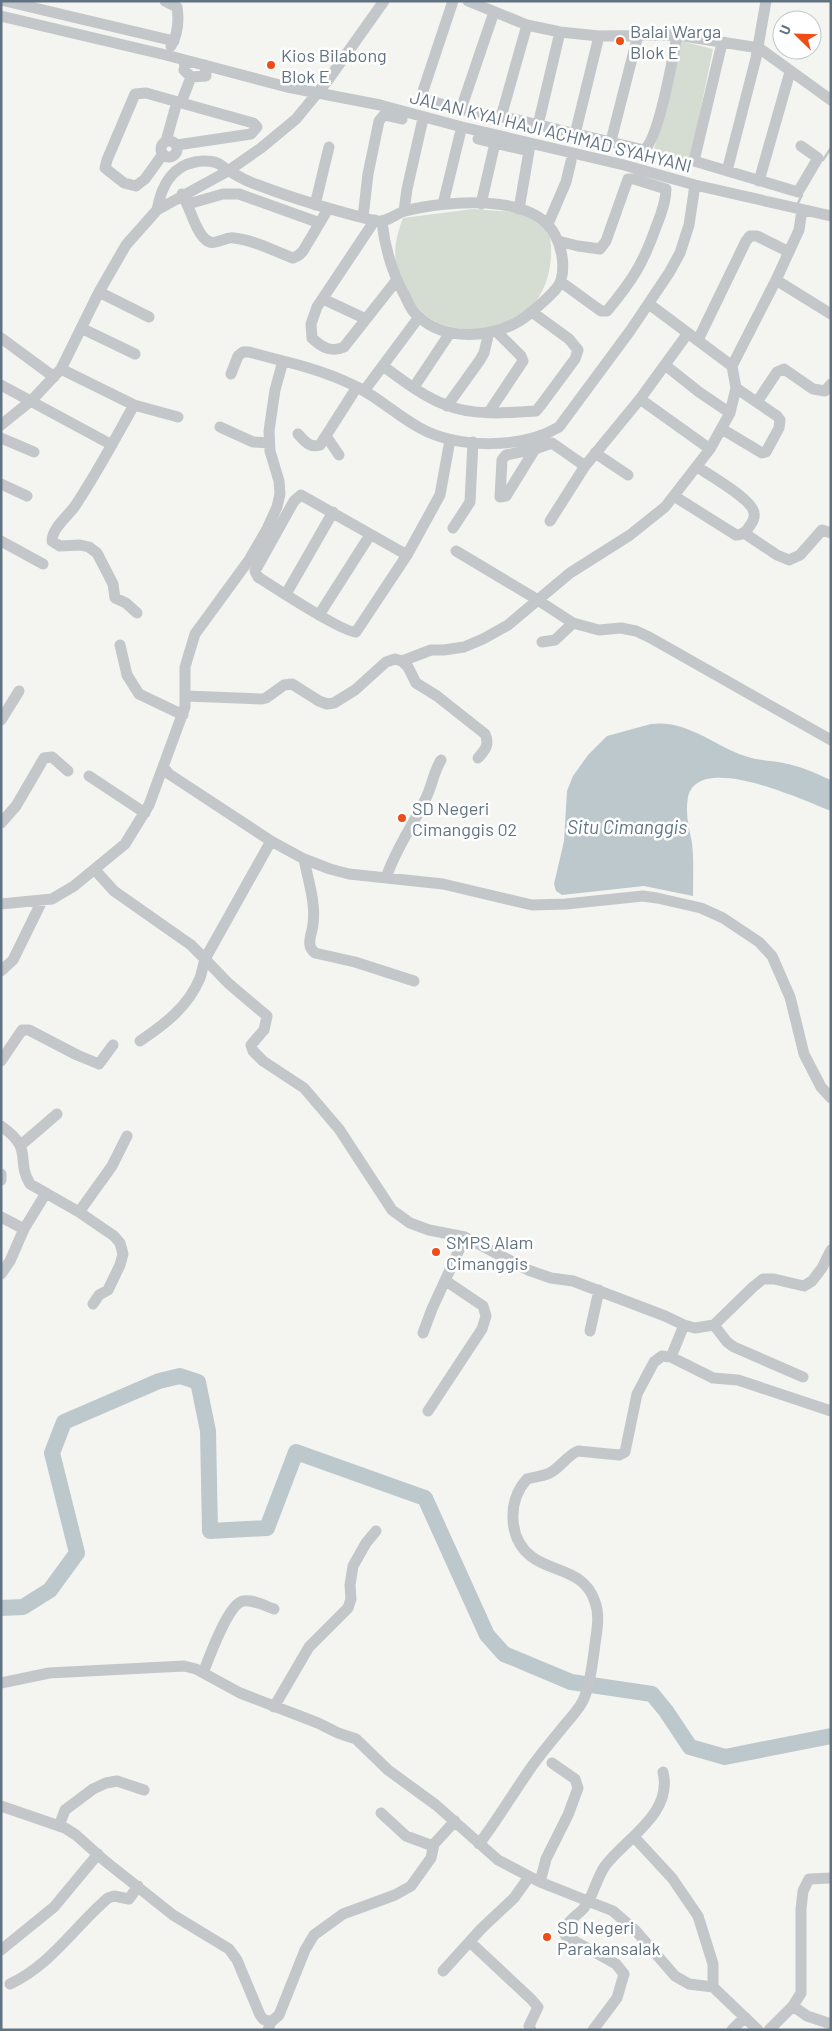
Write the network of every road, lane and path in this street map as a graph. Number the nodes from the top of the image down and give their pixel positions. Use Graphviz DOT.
graph roads {
  1 [pos="5,1"];
  2 [pos="165,1"];
  3 [pos="384,1"];
  4 [pos="452,1"];
  5 [pos="468,1"];
  6 [pos="766,1"];
  7 [pos="1,10"];
  8 [pos="494,12"];
  9 [pos="1,16"];
  10 [pos="526,25"];
  11 [pos="560,32"];
  12 [pos="638,35"];
  13 [pos="677,35"];
  14 [pos="599,36"];
  15 [pos="174,41"];
  16 [pos="722,43"];
  17 [pos="759,48"];
  18 [pos="166,55"];
  19 [pos="184,60"];
  20 [pos="205,65"];
  21 [pos="790,72"];
  22 [pos="191,77"];
  23 [pos="316,94"];
  24 [pos="831,100"];
  25 [pos="179,102"];
  26 [pos="461,109"];
  27 [pos="501,117"];
  28 [pos="422,123"];
  29 [pos="538,125"];
  30 [pos="460,134"];
  31 [pos="575,134"];
  32 [pos="611,141"];
  33 [pos="171,143"];
  34 [pos="495,143"];
  35 [pos="801,146"];
  36 [pos="329,147"];
  37 [pos="529,151"];
  38 [pos="166,156"];
  39 [pos="571,161"];
  40 [pos="586,164"];
  41 [pos="228,171"];
  42 [pos="727,171"];
  43 [pos="173,172"];
  44 [pos="759,181"];
  45 [pos="695,185"];
  46 [pos="185,199"];
  47 [pos="315,204"];
  48 [pos="444,204"];
  49 [pos="481,204"];
  50 [pos="328,209"];
  51 [pos="519,209"];
  52 [pos="157,210"];
  53 [pos="802,210"];
  54 [pos="404,212"];
  55 [pos="831,216"];
  56 [pos="363,217"];
  57 [pos="379,221"];
  58 [pos="320,223"];
  59 [pos="548,224"];
  60 [pos="558,241"];
  61 [pos="789,252"];
  62 [pos="776,280"];
  63 [pos="396,281"];
  64 [pos="561,282"];
  65 [pos="99,292"];
  66 [pos="323,299"];
  67 [pos="649,304"];
  68 [pos="532,312"];
  69 [pos="831,314"];
  70 [pos="149,317"];
  71 [pos="419,318"];
  72 [pos="366,319"];
  73 [pos="81,328"];
  74 [pos="493,332"];
  75 [pos="450,333"];
  76 [pos="693,336"];
  77 [pos="1,338"];
  78 [pos="135,354"];
  79 [pos="283,361"];
  80 [pos="665,365"];
  81 [pos="383,366"];
  82 [pos="732,366"];
  83 [pos="58,373"];
  84 [pos="231,374"];
  85 [pos="831,384"];
  86 [pos="1,385"];
  87 [pos="414,387"];
  88 [pos="736,388"];
  89 [pos="361,389"];
  90 [pos="640,399"];
  91 [pos="32,400"];
  92 [pos="757,402"];
  93 [pos="134,405"];
  94 [pos="447,406"];
  95 [pos="489,412"];
  96 [pos="730,413"];
  97 [pos="178,417"];
  98 [pos="1,425"];
  99 [pos="220,427"];
  100 [pos="722,429"];
  101 [pos="298,434"];
  102 [pos="326,436"];
  103 [pos="1,438"];
  104 [pos="450,440"];
  105 [pos="473,442"];
  106 [pos="269,443"];
  107 [pos="112,444"];
  108 [pos="522,446"];
  109 [pos="535,449"];
  110 [pos="710,449"];
  111 [pos="34,452"];
  112 [pos="594,453"];
  113 [pos="339,455"];
  114 [pos="585,466"];
  115 [pos="697,468"];
  116 [pos="628,475"];
  117 [pos="1,484"];
  118 [pos="27,496"];
  119 [pos="674,496"];
  120 [pos="333,512"];
  121 [pos="550,520"];
  122 [pos="453,528"];
  123 [pos="831,533"];
  124 [pos="742,534"];
  125 [pos="370,535"];
  126 [pos="1,541"];
  127 [pos="456,550"];
  128 [pos="403,556"];
  129 [pos="43,564"];
  130 [pos="286,594"];
  131 [pos="539,601"];
  132 [pos="137,613"];
  133 [pos="319,615"];
  134 [pos="573,623"];
  135 [pos="542,642"];
  136 [pos="120,645"];
  137 [pos="402,661"];
  138 [pos="19,691"];
  139 [pos="186,696"];
  140 [pos="183,715"];
  141 [pos="1,720"];
  142 [pos="831,740"];
  143 [pos="478,758"];
  144 [pos="441,760"];
  145 [pos="164,768"];
  146 [pos="68,771"];
  147 [pos="89,776"];
  148 [pos="145,814"];
  149 [pos="1,822"];
  150 [pos="271,841"];
  151 [pos="304,859"];
  152 [pos="95,870"];
  153 [pos="386,878"];
  154 [pos="42,901"];
  155 [pos="1,904"];
  156 [pos="206,959"];
  157 [pos="1,971"];
  158 [pos="414,981"];
  159 [pos="140,1041"];
  160 [pos="113,1045"];
  161 [pos="1,1061"];
  162 [pos="831,1098"];
  163 [pos="57,1114"];
  164 [pos="1,1126"];
  165 [pos="127,1136"];
  166 [pos="21,1145"];
  167 [pos="1,1174"];
  168 [pos="1,1180"];
  169 [pos="46,1193"];
  170 [pos="80,1212"];
  171 [pos="1,1217"];
  172 [pos="24,1229"];
  173 [pos="465,1237"];
  174 [pos="831,1250"];
  175 [pos="1,1274"];
  176 [pos="446,1281"];
  177 [pos="599,1290"];
  178 [pos="94,1304"];
  179 [pos="684,1325"];
  180 [pos="714,1325"];
  181 [pos="590,1331"];
  182 [pos="423,1333"];
  183 [pos="671,1357"];
  184 [pos="803,1377"];
  185 [pos="428,1411"];
  186 [pos="831,1411"];
  187 [pos="376,1531"];
  188 [pos="274,1609"];
  189 [pos="203,1673"];
  190 [pos="1,1683"];
  191 [pos="274,1707"];
  192 [pos="552,1763"];
  193 [pos="663,1772"];
  194 [pos="144,1790"];
  195 [pos="1,1806"];
  196 [pos="381,1813"];
  197 [pos="455,1822"];
  198 [pos="59,1826"];
  199 [pos="635,1838"];
  200 [pos="479,1844"];
  201 [pos="433,1846"];
  202 [pos="98,1854"];
  203 [pos="831,1878"];
  204 [pos="535,1880"];
  205 [pos="138,1886"];
  206 [pos="588,1902"];
  207 [pos="470,1942"];
  208 [pos="1,1950"];
  209 [pos="444,1971"];
  210 [pos="10,1984"];
  211 [pos="713,1987"];
  212 [pos="793,2006"];
  213 [pos="745,2017"];
  214 [pos="831,2024"];
  215 [pos="269,2026"];
  216 [pos="531,2030"];
  217 [pos="593,2030"];
  218 [pos="732,2030"];
  219 [pos="758,2030"];
  220 [pos="769,2030"];
  1 -- 7 [label="street"];
  1 -- 15 [label="street"];
  2 -- 15 [label="street"];
  3 -- 23 [label="street"];
  4 -- 26 [label="street"];
  5 -- 8 [label="street"];
  6 -- 17 [label="street"];
  8 -- 10 [label="street"];
  8 -- 26 [label="street"];
  9 -- 18 [label="street, JALAN KYAI HAJI ACHMAD SYAHYANI"];
  10 -- 11 [label="street"];
  10 -- 27 [label="street"];
  11 -- 14 [label="street"];
  11 -- 29 [label="street"];
  12 -- 13 [label="street"];
  12 -- 14 [label="street"];
  12 -- 32 [label="street"];
  13 -- 16 [label="street"];
  13 -- 32 [label="street"];
  14 -- 31 [label="street"];
  15 -- 18 [label="street"];
  16 -- 17 [label="street"];
  16 -- 42 [label="street"];
  17 -- 21 [label="street"];
  17 -- 42 [label="street"];
  18 -- 19 [label="street, JALAN KYAI HAJI ACHMAD SYAHYANI"];
  19 -- 20 [label="street, JALAN KYAI HAJI ACHMAD SYAHYANI"];
  19 -- 22 [label="street"];
  20 -- 22 [label="street"];
  20 -- 23 [label="street, JALAN KYAI HAJI ACHMAD SYAHYANI"];
  21 -- 24 [label="street"];
  21 -- 44 [label="street"];
  22 -- 25 [label="street"];
  23 -- 41 [label="street"];
  23 -- 45 [label="street, JALAN KYAI HAJI ACHMAD SYAHYANI"];
  25 -- 33 [label="street"];
  25 -- 33 [label="street"];
  25 -- 38 [label="street"];
  26 -- 27 [label="street"];
  27 -- 29 [label="street"];
  28 -- 30 [label="street"];
  28 -- 54 [label="street"];
  28 -- 56 [label="street"];
  29 -- 31 [label="street"];
  30 -- 34 [label="street"];
  30 -- 48 [label="street"];
  31 -- 32 [label="street"];
  33 -- 38 [label="street"];
  34 -- 37 [label="street"];
  34 -- 49 [label="street"];
  35 -- 44 [label="street"];
  36 -- 47 [label="street"];
  37 -- 39 [label="street"];
  37 -- 51 [label="street"];
  38 -- 43 [label="street"];
  39 -- 40 [label="street"];
  39 -- 59 [label="street"];
  41 -- 43 [label="street"];
  41 -- 46 [label="street"];
  41 -- 47 [label="street"];
  42 -- 44 [label="street"];
  43 -- 52 [label="street"];
  45 -- 53 [label="street, JALAN KYAI HAJI ACHMAD SYAHYANI"];
  45 -- 67 [label="street"];
  46 -- 52 [label="street"];
  46 -- 58 [label="street"];
  46 -- 58 [label="street"];
  47 -- 50 [label="street"];
  48 -- 49 [label="street"];
  48 -- 54 [label="street"];
  49 -- 51 [label="street"];
  50 -- 56 [label="street"];
  50 -- 58 [label="street"];
  51 -- 59 [label="street"];
  52 -- 65 [label="street"];
  53 -- 55 [label="street, JALAN KYAI HAJI ACHMAD SYAHYANI"];
  53 -- 61 [label="street"];
  54 -- 57 [label="street"];
  56 -- 57 [label="street"];
  57 -- 63 [label="street"];
  57 -- 66 [label="street"];
  59 -- 60 [label="street"];
  60 -- 64 [label="street"];
  60 -- 64 [label="street"];
  61 -- 62 [label="street"];
  61 -- 76 [label="street"];
  62 -- 69 [label="street"];
  62 -- 82 [label="street"];
  63 -- 71 [label="street"];
  63 -- 72 [label="street"];
  64 -- 68 [label="street"];
  65 -- 70 [label="street"];
  65 -- 73 [label="street"];
  66 -- 72 [label="street"];
  66 -- 72 [label="street"];
  67 -- 76 [label="street"];
  67 -- 108 [label="street"];
  68 -- 74 [label="street"];
  68 -- 95 [label="street"];
  71 -- 75 [label="street"];
  71 -- 81 [label="street"];
  73 -- 78 [label="street"];
  73 -- 83 [label="street"];
  74 -- 75 [label="street"];
  74 -- 94 [label="street"];
  74 -- 95 [label="street"];
  75 -- 87 [label="street"];
  76 -- 80 [label="street"];
  76 -- 82 [label="street"];
  77 -- 83 [label="street"];
  79 -- 84 [label="street"];
  79 -- 89 [label="street"];
  79 -- 106 [label="street"];
  80 -- 90 [label="street"];
  80 -- 96 [label="street"];
  81 -- 87 [label="street"];
  81 -- 89 [label="street"];
  82 -- 88 [label="street"];
  83 -- 91 [label="street"];
  83 -- 93 [label="street"];
  85 -- 92 [label="street"];
  86 -- 91 [label="street"];
  87 -- 94 [label="street"];
  88 -- 92 [label="street"];
  88 -- 96 [label="street"];
  89 -- 102 [label="street"];
  89 -- 104 [label="street"];
  90 -- 110 [label="street"];
  90 -- 112 [label="street"];
  91 -- 98 [label="street"];
  91 -- 107 [label="street"];
  92 -- 100 [label="street"];
  93 -- 97 [label="street"];
  93 -- 107 [label="street"];
  94 -- 95 [label="street"];
  96 -- 100 [label="street"];
  99 -- 106 [label="street"];
  100 -- 110 [label="street"];
  101 -- 102 [label="street"];
  102 -- 113 [label="street"];
  103 -- 111 [label="street"];
  104 -- 105 [label="street"];
  104 -- 128 [label="street"];
  105 -- 108 [label="street"];
  105 -- 122 [label="street"];
  106 -- 139 [label="street"];
  107 -- 132 [label="street"];
  108 -- 109 [label="street"];
  108 -- 109 [label="street"];
  109 -- 114 [label="street"];
  110 -- 115 [label="street"];
  112 -- 114 [label="street"];
  112 -- 116 [label="street"];
  114 -- 121 [label="street"];
  115 -- 119 [label="street"];
  115 -- 124 [label="street"];
  117 -- 118 [label="street"];
  119 -- 124 [label="street"];
  119 -- 131 [label="street"];
  120 -- 125 [label="street"];
  120 -- 130 [label="street"];
  120 -- 130 [label="street"];
  123 -- 124 [label="street"];
  125 -- 128 [label="street"];
  125 -- 133 [label="street"];
  126 -- 129 [label="street"];
  127 -- 131 [label="street"];
  128 -- 133 [label="street"];
  130 -- 133 [label="street"];
  131 -- 134 [label="street"];
  131 -- 137 [label="street"];
  134 -- 135 [label="street"];
  134 -- 142 [label="street"];
  136 -- 140 [label="street"];
  137 -- 139 [label="street"];
  137 -- 143 [label="street"];
  138 -- 141 [label="street"];
  139 -- 140 [label="street"];
  140 -- 145 [label="street"];
  144 -- 153 [label="street"];
  145 -- 148 [label="street"];
  145 -- 150 [label="street"];
  146 -- 149 [label="street"];
  147 -- 148 [label="street"];
  148 -- 152 [label="street"];
  150 -- 151 [label="street"];
  150 -- 156 [label="street"];
  151 -- 153 [label="street"];
  151 -- 158 [label="street"];
  152 -- 154 [label="street"];
  152 -- 156 [label="street"];
  153 -- 162 [label="street"];
  154 -- 155 [label="street"];
  154 -- 157 [label="street"];
  156 -- 159 [label="street"];
  156 -- 173 [label="street"];
  160 -- 161 [label="street"];
  163 -- 166 [label="street"];
  164 -- 166 [label="street"];
  165 -- 170 [label="street"];
  166 -- 169 [label="street"];
  167 -- 168 [label="street"];
  169 -- 170 [label="street"];
  169 -- 172 [label="street"];
  170 -- 178 [label="street"];
  171 -- 172 [label="street"];
  172 -- 175 [label="street"];
  173 -- 176 [label="street"];
  173 -- 177 [label="street"];
  174 -- 180 [label="street"];
  176 -- 182 [label="street"];
  176 -- 185 [label="street"];
  177 -- 179 [label="street"];
  177 -- 181 [label="street"];
  179 -- 180 [label="street"];
  179 -- 183 [label="street"];
  180 -- 184 [label="street"];
  183 -- 186 [label="street"];
  183 -- 200 [label="street"];
  187 -- 191 [label="street"];
  188 -- 189 [label="street"];
  189 -- 190 [label="street"];
  189 -- 191 [label="street"];
  191 -- 197 [label="street"];
  192 -- 204 [label="street"];
  193 -- 199 [label="street"];
  194 -- 198 [label="street"];
  195 -- 198 [label="street"];
  196 -- 201 [label="street"];
  197 -- 200 [label="street"];
  197 -- 201 [label="street"];
  198 -- 202 [label="street"];
  199 -- 206 [label="street"];
  199 -- 211 [label="street"];
  200 -- 204 [label="street"];
  201 -- 215 [label="street"];
  202 -- 205 [label="street"];
  202 -- 208 [label="street"];
  203 -- 212 [label="street"];
  204 -- 206 [label="street"];
  204 -- 207 [label="street"];
  205 -- 210 [label="street"];
  205 -- 215 [label="street"];
  206 -- 211 [label="street"];
  206 -- 217 [label="street"];
  207 -- 209 [label="street"];
  207 -- 216 [label="street"];
  211 -- 213 [label="street"];
  212 -- 214 [label="street"];
  212 -- 220 [label="street"];
  213 -- 218 [label="street"];
  213 -- 219 [label="street"];
}
